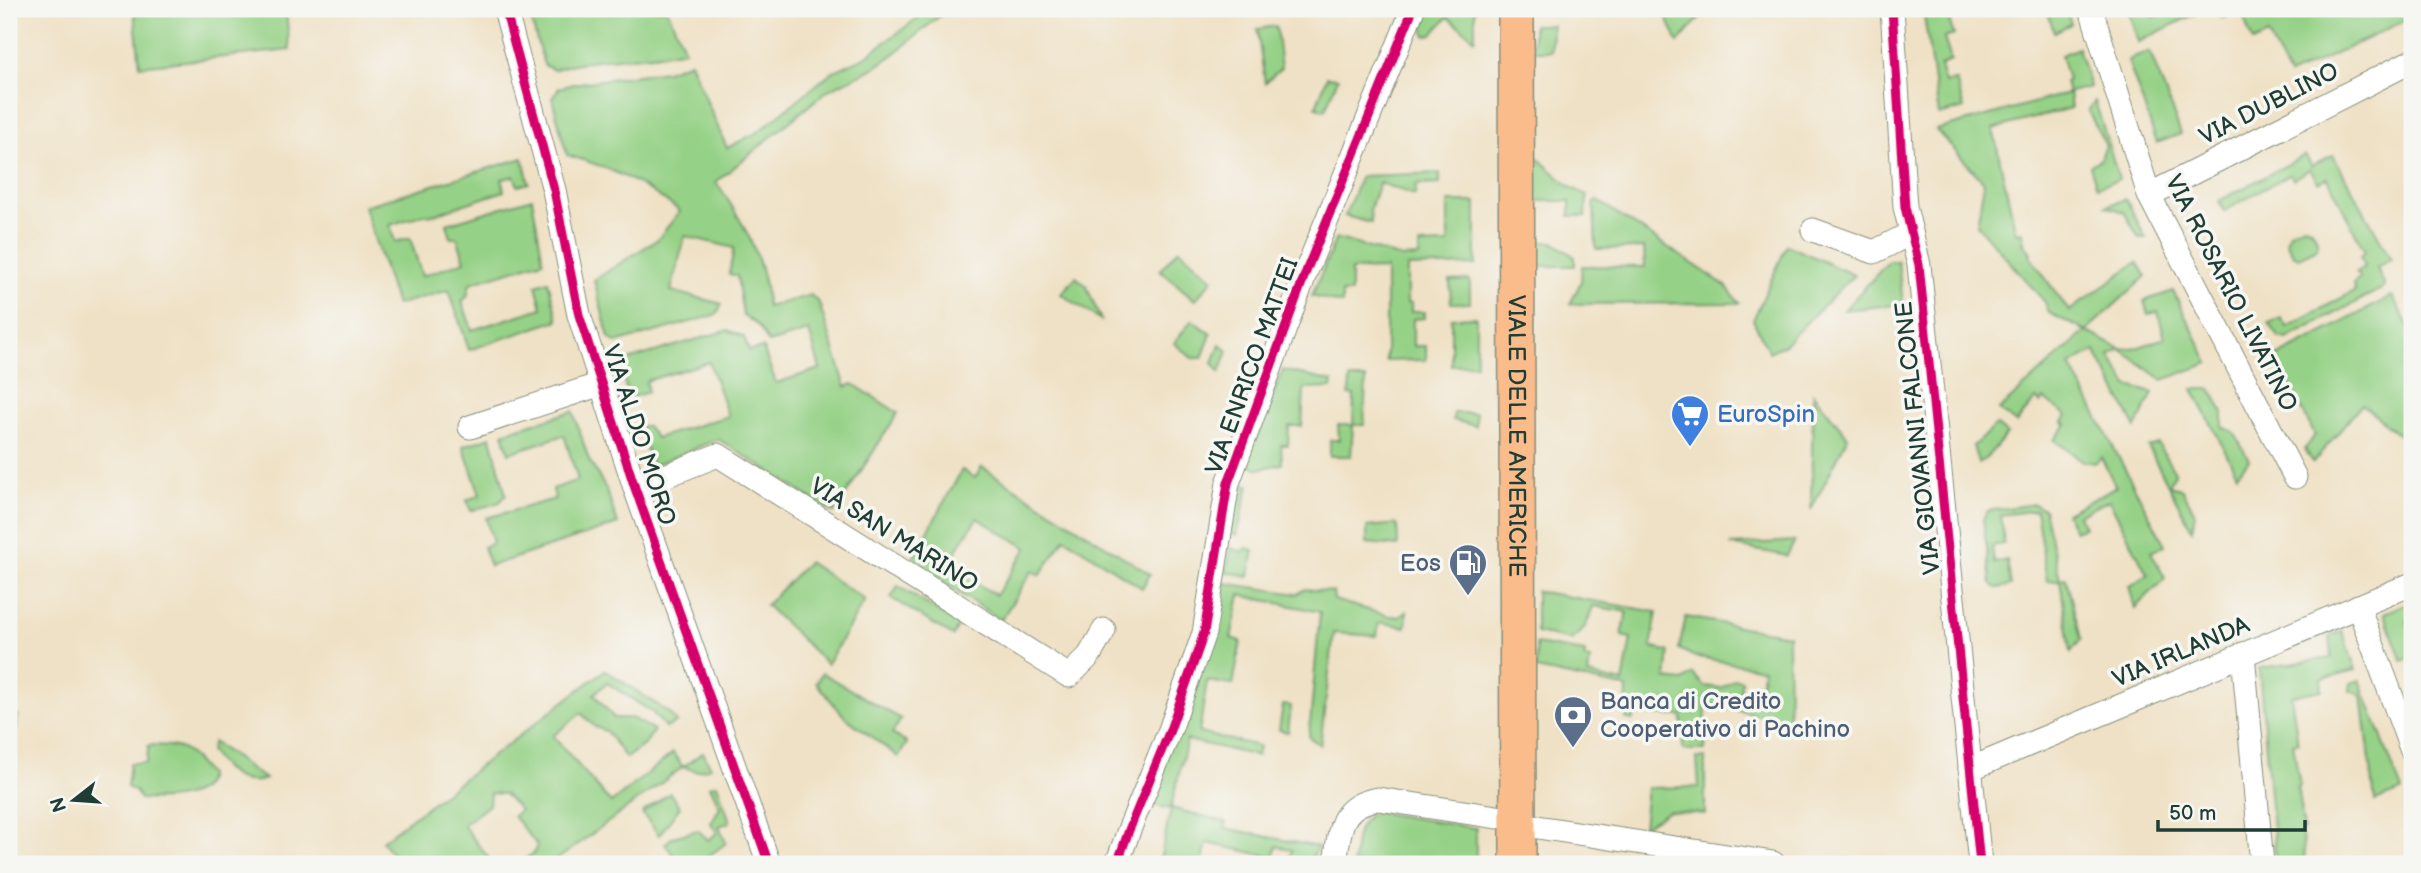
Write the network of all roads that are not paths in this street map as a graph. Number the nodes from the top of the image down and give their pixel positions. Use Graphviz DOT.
graph roads {
  1 [pos="505,9"];
  2 [pos="1413,9"];
  3 [pos="1495,9"];
  4 [pos="1516,9"];
  5 [pos="1892,9"];
  6 [pos="2091,9"];
  7 [pos="2412,61"];
  8 [pos="2149,195"];
  9 [pos="1813,230"];
  10 [pos="1911,233"];
  11 [pos="601,384"];
  12 [pos="470,426"];
  13 [pos="2295,477"];
  14 [pos="635,488"];
  15 [pos="2412,584"];
  16 [pos="2358,606"];
  17 [pos="1104,630"];
  18 [pos="2243,654"];
  19 [pos="2412,751"];
  20 [pos="1970,769"];
  21 [pos="1507,820"];
  22 [pos="1692,858"];
  23 [pos="1773,863"];
  24 [pos="769,864"];
  25 [pos="1117,864"];
  26 [pos="1335,864"];
  27 [pos="1497,864"];
  28 [pos="1517,864"];
  29 [pos="1980,864"];
  30 [pos="2262,864"];
  1 -- 11 [label="street, VIA ALDO MORO"];
  2 -- 25 [label="street, VIA ENRICO MATTEI"];
  3 -- 21 [label="main road, VIALE DELLE AMERICHE"];
  4 -- 21 [label="main road, VIALE DELLE AMERICHE"];
  5 -- 10 [label="street, VIA GIOVANNI FALCONE"];
  6 -- 8 [label="street, VIA ROSARIO LIVATINO"];
  7 -- 8 [label="street, VIA DUBLINO"];
  8 -- 13 [label="street, VIA ROSARIO LIVATINO"];
  9 -- 10 [label="street"];
  10 -- 20 [label="street, VIA GIOVANNI FALCONE"];
  11 -- 12 [label="street"];
  11 -- 14 [label="street, VIA ALDO MORO"];
  14 -- 17 [label="street, VIA SAN MARINO"];
  14 -- 24 [label="street, VIA ALDO MORO"];
  15 -- 16 [label="street, VIA IRLANDA"];
  16 -- 18 [label="street, VIA IRLANDA"];
  16 -- 19 [label="street"];
  18 -- 20 [label="street, VIA IRLANDA"];
  18 -- 30 [label="street"];
  20 -- 29 [label="street, VIA GIOVANNI FALCONE"];
  21 -- 22 [label="street"];
  21 -- 26 [label="street"];
  21 -- 27 [label="main road, VIALE DELLE AMERICHE"];
  21 -- 28 [label="main road, VIALE DELLE AMERICHE"];
  22 -- 23 [label="street"];
}
